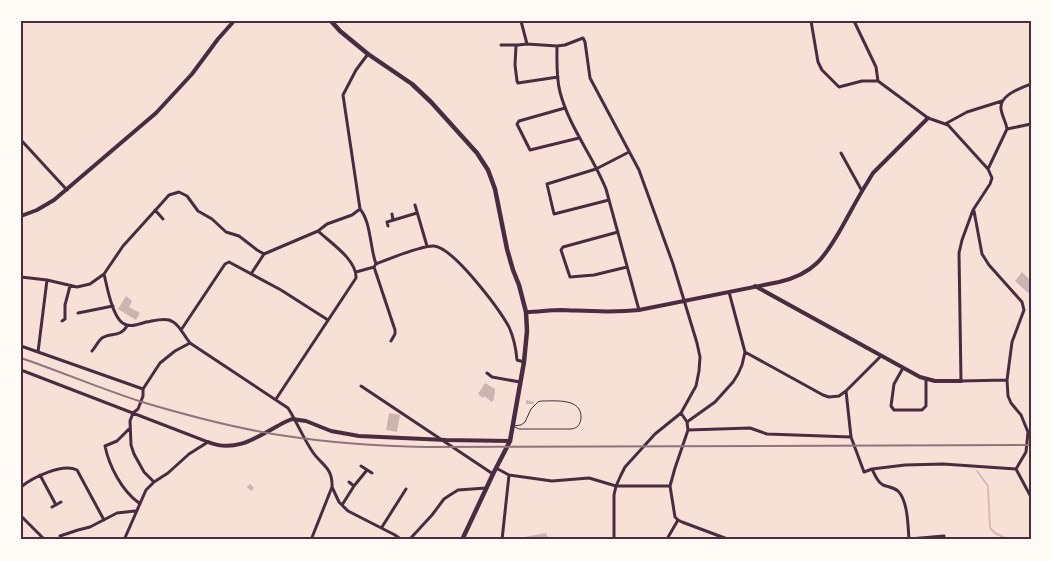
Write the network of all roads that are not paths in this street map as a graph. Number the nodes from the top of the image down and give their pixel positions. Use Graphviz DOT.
graph roads {
  1 [pos="234,21"];
  2 [pos="330,21"];
  3 [pos="521,21"];
  4 [pos="811,21"];
  5 [pos="854,21"];
  6 [pos="527,44"];
  7 [pos="501,45"];
  8 [pos="518,45"];
  9 [pos="557,46"];
  10 [pos="368,54"];
  11 [pos="558,77"];
  12 [pos="878,81"];
  13 [pos="1031,84"];
  14 [pos="1003,101"];
  15 [pos="565,108"];
  16 [pos="928,118"];
  17 [pos="945,124"];
  18 [pos="1031,124"];
  19 [pos="1008,129"];
  20 [pos="579,138"];
  21 [pos="21,140"];
  22 [pos="628,152"];
  23 [pos="841,153"];
  24 [pos="596,169"];
  25 [pos="988,169"];
  26 [pos="67,190"];
  27 [pos="862,191"];
  28 [pos="609,200"];
  29 [pos="415,205"];
  30 [pos="360,209"];
  31 [pos="155,210"];
  32 [pos="973,210"];
  33 [pos="417,213"];
  34 [pos="392,214"];
  35 [pos="21,216"];
  36 [pos="163,219"];
  37 [pos="394,220"];
  38 [pos="388,226"];
  39 [pos="318,232"];
  40 [pos="618,232"];
  41 [pos="427,246"];
  42 [pos="264,254"];
  43 [pos="375,266"];
  44 [pos="627,268"];
  45 [pos="356,272"];
  46 [pos="104,274"];
  47 [pos="251,274"];
  48 [pos="21,277"];
  49 [pos="47,280"];
  50 [pos="70,286"];
  51 [pos="755,286"];
  52 [pos="729,292"];
  53 [pos="684,301"];
  54 [pos="113,306"];
  55 [pos="639,310"];
  56 [pos="526,312"];
  57 [pos="78,313"];
  58 [pos="328,320"];
  59 [pos="62,321"];
  60 [pos="127,326"];
  61 [pos="181,330"];
  62 [pos="390,341"];
  63 [pos="190,343"];
  64 [pos="21,346"];
  65 [pos="38,352"];
  66 [pos="92,352"];
  67 [pos="745,352"];
  68 [pos="881,356"];
  69 [pos="524,362"];
  70 [pos="904,368"];
  71 [pos="21,370"];
  72 [pos="487,373"];
  73 [pos="926,379"];
  74 [pos="1007,380"];
  75 [pos="961,381"];
  76 [pos="520,382"];
  77 [pos="361,386"];
  78 [pos="143,389"];
  79 [pos="846,390"];
  80 [pos="276,400"];
  81 [pos="133,412"];
  82 [pos="681,413"];
  83 [pos="295,419"];
  84 [pos="688,422"];
  85 [pos="513,426"];
  86 [pos="130,428"];
  87 [pos="688,430"];
  88 [pos="851,437"];
  89 [pos="441,440"];
  90 [pos="510,441"];
  91 [pos="208,442"];
  92 [pos="361,466"];
  93 [pos="496,468"];
  94 [pos="872,469"];
  95 [pos="1016,469"];
  96 [pos="367,470"];
  97 [pos="372,473"];
  98 [pos="493,474"];
  99 [pos="40,475"];
  100 [pos="509,475"];
  101 [pos="154,482"];
  102 [pos="349,482"];
  103 [pos="354,486"];
  104 [pos="616,486"];
  105 [pos="670,486"];
  106 [pos="21,487"];
  107 [pos="332,487"];
  108 [pos="486,488"];
  109 [pos="406,489"];
  110 [pos="1031,498"];
  111 [pos="61,502"];
  112 [pos="140,502"];
  113 [pos="342,505"];
  114 [pos="136,511"];
  115 [pos="22,517"];
  116 [pos="104,520"];
  117 [pos="678,520"];
  118 [pos="382,527"];
  119 [pos="39,533"];
  120 [pos="60,536"];
  121 [pos="944,536"];
  122 [pos="36,537"];
  123 [pos="909,539"];
  124 [pos="45,540"];
  125 [pos="124,540"];
  126 [pos="311,540"];
  127 [pos="402,540"];
  128 [pos="409,540"];
  129 [pos="462,540"];
  130 [pos="502,540"];
  131 [pos="614,540"];
  132 [pos="664,540"];
  133 [pos="730,540"];
  1 -- 26 [label="street"];
  2 -- 10 [label="main road"];
  3 -- 6 [label="street"];
  4 -- 12 [label="street"];
  5 -- 12 [label="street"];
  6 -- 8 [label="street"];
  6 -- 9 [label="street"];
  7 -- 8 [label="street"];
  8 -- 11 [label="street"];
  9 -- 11 [label="street"];
  9 -- 22 [label="street"];
  10 -- 30 [label="street"];
  10 -- 56 [label="main road"];
  11 -- 15 [label="street"];
  12 -- 16 [label="street"];
  13 -- 14 [label="street"];
  14 -- 17 [label="street"];
  14 -- 19 [label="street"];
  15 -- 20 [label="street"];
  15 -- 20 [label="street"];
  16 -- 17 [label="street"];
  16 -- 27 [label="street"];
  17 -- 25 [label="street"];
  18 -- 19 [label="street"];
  19 -- 25 [label="street"];
  20 -- 24 [label="street"];
  21 -- 26 [label="street"];
  22 -- 24 [label="street"];
  22 -- 53 [label="street"];
  23 -- 27 [label="street"];
  24 -- 28 [label="street"];
  24 -- 28 [label="street"];
  25 -- 32 [label="street"];
  26 -- 35 [label="street"];
  27 -- 51 [label="street"];
  28 -- 40 [label="street"];
  29 -- 33 [label="street"];
  30 -- 39 [label="street"];
  30 -- 43 [label="street"];
  31 -- 36 [label="street"];
  31 -- 42 [label="street"];
  31 -- 46 [label="street"];
  32 -- 74 [label="street"];
  32 -- 75 [label="street"];
  33 -- 37 [label="street"];
  33 -- 41 [label="street"];
  34 -- 37 [label="street"];
  37 -- 38 [label="street"];
  39 -- 42 [label="street"];
  39 -- 45 [label="street"];
  40 -- 44 [label="street"];
  40 -- 44 [label="street"];
  41 -- 43 [label="street"];
  41 -- 69 [label="street"];
  42 -- 47 [label="street"];
  43 -- 45 [label="street"];
  43 -- 62 [label="street"];
  44 -- 55 [label="street"];
  45 -- 58 [label="street"];
  46 -- 50 [label="street"];
  46 -- 54 [label="street"];
  47 -- 58 [label="street"];
  47 -- 61 [label="street"];
  48 -- 49 [label="street"];
  49 -- 50 [label="street"];
  49 -- 65 [label="street"];
  50 -- 59 [label="street"];
  51 -- 52 [label="street"];
  51 -- 68 [label="street"];
  52 -- 53 [label="street"];
  52 -- 67 [label="street"];
  53 -- 55 [label="street"];
  53 -- 82 [label="street"];
  54 -- 57 [label="street"];
  54 -- 60 [label="street"];
  55 -- 56 [label="street"];
  56 -- 69 [label="main road"];
  58 -- 80 [label="street"];
  60 -- 61 [label="street"];
  60 -- 66 [label="street"];
  61 -- 63 [label="street"];
  63 -- 78 [label="street"];
  63 -- 80 [label="street"];
  64 -- 65 [label="street"];
  65 -- 78 [label="street"];
  67 -- 79 [label="street"];
  67 -- 84 [label="street"];
  68 -- 70 [label="street"];
  68 -- 79 [label="street"];
  69 -- 76 [label="main road"];
  70 -- 73 [label="street"];
  70 -- 73 [label="street"];
  71 -- 81 [label="street"];
  72 -- 76 [label="street"];
  73 -- 75 [label="street"];
  74 -- 75 [label="street"];
  74 -- 95 [label="street"];
  76 -- 85 [label="main road"];
  77 -- 89 [label="street"];
  78 -- 81 [label="street"];
  79 -- 88 [label="street"];
  80 -- 83 [label="street"];
  81 -- 86 [label="street"];
  81 -- 91 [label="street"];
  82 -- 84 [label="street"];
  82 -- 104 [label="street"];
  83 -- 89 [label="street"];
  83 -- 91 [label="street"];
  83 -- 107 [label="street"];
  84 -- 87 [label="street"];
  85 -- 85 [label="lane"];
  85 -- 90 [label="main road"];
  86 -- 101 [label="street"];
  86 -- 112 [label="street"];
  87 -- 88 [label="street"];
  87 -- 105 [label="street"];
  88 -- 94 [label="street"];
  89 -- 90 [label="street"];
  89 -- 98 [label="street"];
  90 -- 93 [label="main road"];
  91 -- 101 [label="street"];
  92 -- 96 [label="street"];
  93 -- 98 [label="main road"];
  93 -- 100 [label="street"];
  94 -- 95 [label="street"];
  94 -- 123 [label="street"];
  95 -- 110 [label="street"];
  96 -- 97 [label="street"];
  96 -- 103 [label="street"];
  98 -- 108 [label="main road"];
  99 -- 106 [label="street"];
  99 -- 111 [label="street"];
  99 -- 116 [label="street"];
  100 -- 104 [label="street"];
  100 -- 130 [label="street"];
  101 -- 112 [label="street"];
  102 -- 103 [label="street"];
  103 -- 113 [label="street"];
  104 -- 105 [label="street"];
  104 -- 131 [label="street"];
  105 -- 117 [label="street"];
  107 -- 113 [label="street"];
  107 -- 126 [label="street"];
  108 -- 128 [label="street"];
  108 -- 129 [label="main road"];
  109 -- 118 [label="street"];
  112 -- 114 [label="street"];
  113 -- 118 [label="street"];
  114 -- 116 [label="street"];
  114 -- 125 [label="street"];
  115 -- 119 [label="street"];
  116 -- 120 [label="street"];
  117 -- 132 [label="street"];
  117 -- 133 [label="street"];
  118 -- 127 [label="street"];
  119 -- 122 [label="street"];
  119 -- 124 [label="street"];
  121 -- 123 [label="street"];
}
